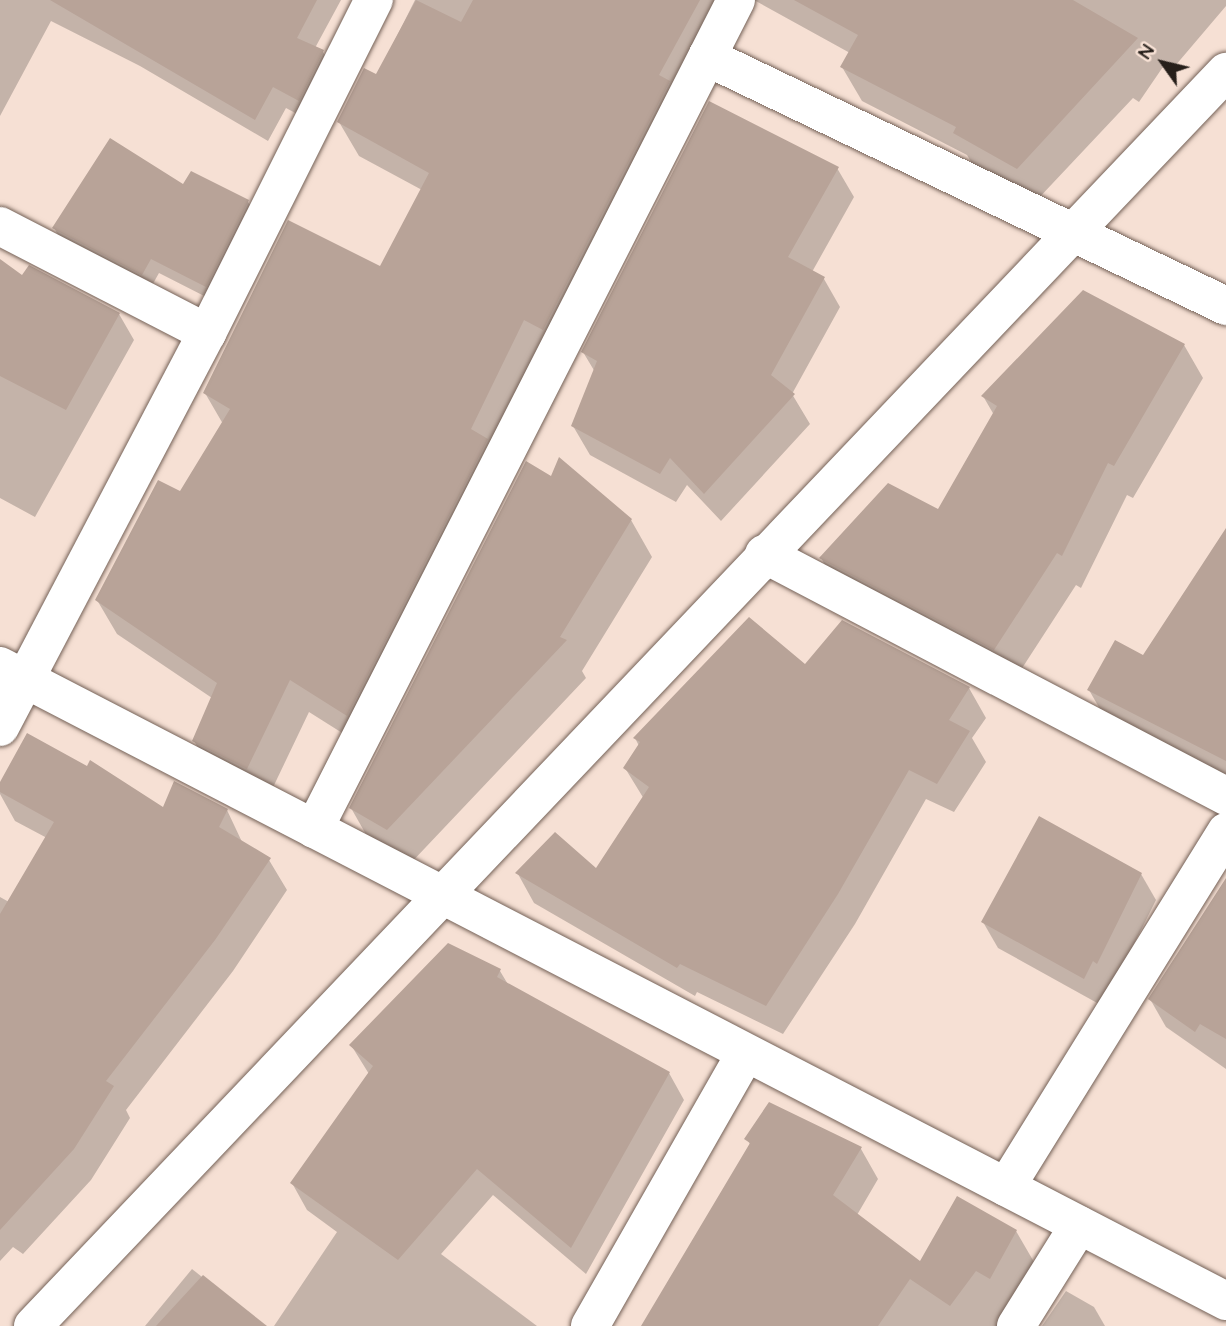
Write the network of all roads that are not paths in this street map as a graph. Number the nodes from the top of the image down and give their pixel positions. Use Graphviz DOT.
graph roads {
  1 [pos="374,0"];
  2 [pos="736,0"];
  3 [pos="707,57"];
  4 [pos="1226,72"];
  5 [pos="0,226"];
  6 [pos="1070,231"];
  7 [pos="1226,306"];
  8 [pos="206,333"];
  9 [pos="764,554"];
  10 [pos="13,673"];
  11 [pos="0,727"];
  12 [pos="1226,796"];
  13 [pos="314,829"];
  14 [pos="1226,832"];
  15 [pos="440,894"];
  16 [pos="746,1053"];
  17 [pos="1006,1187"];
  18 [pos="1079,1225"];
  19 [pos="1219,1309"];
  20 [pos="33,1326"];
  21 [pos="590,1326"];
  22 [pos="1016,1326"];
  1 -- 8 [label="street"];
  2 -- 3 [label="street"];
  3 -- 6 [label="street"];
  3 -- 13 [label="street"];
  4 -- 6 [label="street"];
  5 -- 8 [label="street"];
  6 -- 7 [label="street"];
  6 -- 9 [label="street"];
  8 -- 10 [label="street"];
  9 -- 12 [label="street"];
  9 -- 15 [label="street"];
  10 -- 11 [label="street"];
  10 -- 13 [label="street"];
  13 -- 15 [label="street"];
  14 -- 17 [label="street"];
  15 -- 16 [label="street"];
  15 -- 20 [label="street"];
  16 -- 17 [label="street"];
  16 -- 21 [label="street"];
  17 -- 18 [label="street"];
  18 -- 19 [label="street"];
  18 -- 22 [label="street"];
}
